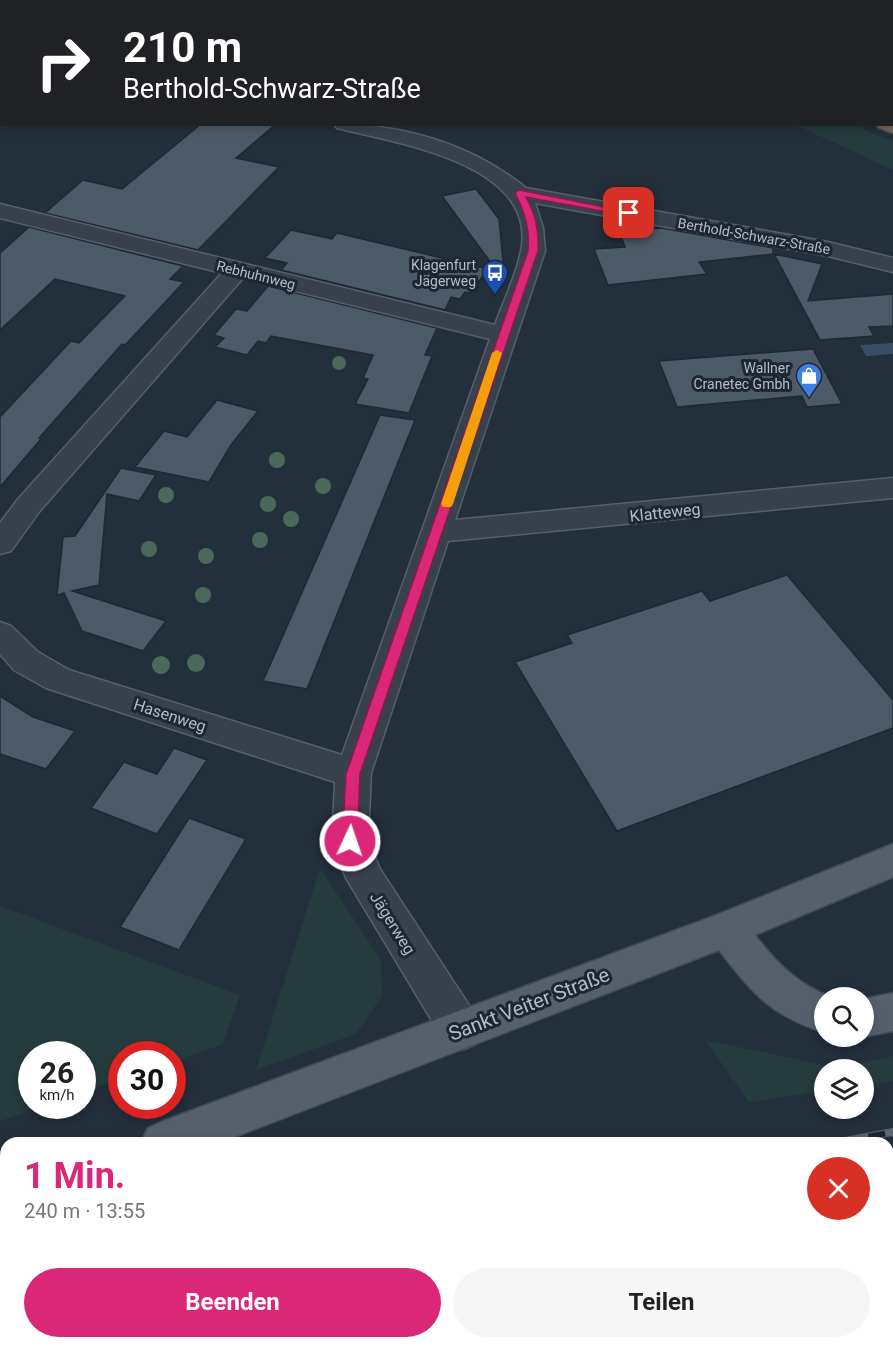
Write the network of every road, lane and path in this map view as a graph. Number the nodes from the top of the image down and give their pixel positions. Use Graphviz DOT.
graph roads {
  1 [pos="352,126"];
  2 [pos="519,193"];
  3 [pos="3,216"];
  4 [pos="893,265"];
  5 [pos="237,270"];
  6 [pos="503,335"];
  7 [pos="893,488"];
  8 [pos="438,532"];
  9 [pos="0,544"];
  10 [pos="0,634"];
  11 [pos="353,774"];
  12 [pos="893,860"];
  13 [pos="727,929"];
  14 [pos="814,1011"];
  15 [pos="893,1012"];
  16 [pos="874,1016"];
  17 [pos="461,1030"];
  18 [pos="179,1137"];
  1 -- 2 [label="street"];
  2 -- 4 [label="street, Berthold-Schwarz-Straße"];
  2 -- 6 [label="street, Jägerweg"];
  3 -- 5 [label="street, Rebhuhnweg"];
  5 -- 6 [label="street, Rebhuhnweg"];
  5 -- 9 [label="street"];
  6 -- 8 [label="street, Jägerweg"];
  7 -- 8 [label="street, Klatteweg"];
  8 -- 11 [label="street, Jägerweg"];
  10 -- 11 [label="street, Hasenweg"];
  11 -- 17 [label="street, Jägerweg"];
  12 -- 13 [label="main road, Sankt Veiter Straße"];
  13 -- 14 [label="main road"];
  13 -- 17 [label="main road, Sankt Veiter Straße"];
  15 -- 16 [label="main road"];
  17 -- 18 [label="main road, Sankt Veiter Straße"];
}
